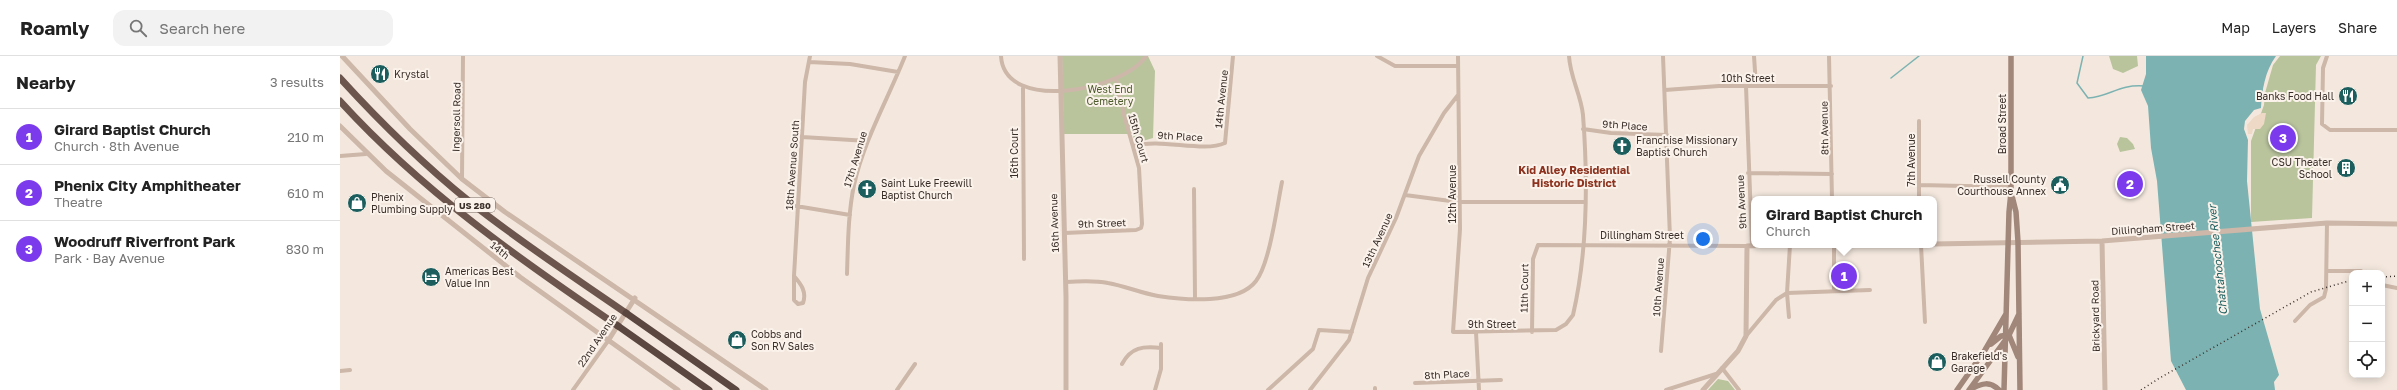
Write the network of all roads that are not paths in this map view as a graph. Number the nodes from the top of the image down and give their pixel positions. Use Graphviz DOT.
graph roads {
  1 [pos="342,56"];
  2 [pos="464,56"];
  3 [pos="810,56"];
  4 [pos="905,56"];
  5 [pos="1001,56"];
  6 [pos="1060,56"];
  7 [pos="1146,56"];
  8 [pos="1233,56"];
  9 [pos="1377,56"];
  10 [pos="1458,56"];
  11 [pos="1569,56"];
  12 [pos="1663,56"];
  13 [pos="1754,56"];
  14 [pos="1829,56"];
  15 [pos="2011,56"];
  16 [pos="2327,56"];
  17 [pos="809,62"];
  18 [pos="1458,66"];
  19 [pos="898,72"];
  20 [pos="340,78"];
  21 [pos="1116,78"];
  22 [pos="1746,86"];
  23 [pos="1756,86"];
  24 [pos="1831,86"];
  25 [pos="1023,88"];
  26 [pos="1060,90"];
  27 [pos="1665,90"];
  28 [pos="1458,94"];
  29 [pos="340,101"];
  30 [pos="1919,121"];
  31 [pos="340,126"];
  32 [pos="1583,129"];
  33 [pos="2397,130"];
  34 [pos="1667,135"];
  35 [pos="802,138"];
  36 [pos="868,142"];
  37 [pos="1225,143"];
  38 [pos="1134,146"];
  39 [pos="366,154"];
  40 [pos="340,156"];
  41 [pos="1748,173"];
  42 [pos="1832,174"];
  43 [pos="462,179"];
  44 [pos="1282,182"];
  45 [pos="1919,185"];
  46 [pos="1194,189"];
  47 [pos="2011,189"];
  48 [pos="1405,195"];
  49 [pos="1832,196"];
  50 [pos="1919,196"];
  51 [pos="1458,202"];
  52 [pos="1585,202"];
  53 [pos="796,206"];
  54 [pos="850,214"];
  55 [pos="2327,224"];
  56 [pos="2397,224"];
  57 [pos="1141,228"];
  58 [pos="1064,233"];
  59 [pos="2102,241"];
  60 [pos="2008,242"];
  61 [pos="2018,242"];
  62 [pos="1584,244"];
  63 [pos="1669,244"];
  64 [pos="1937,244"];
  65 [pos="1538,245"];
  66 [pos="1749,246"];
  67 [pos="1790,248"];
  68 [pos="1834,248"];
  69 [pos="1920,248"];
  70 [pos="1024,259"];
  71 [pos="2326,271"];
  72 [pos="2349,271"];
  73 [pos="847,274"];
  74 [pos="794,276"];
  75 [pos="1066,282"];
  76 [pos="2385,286"];
  77 [pos="2397,288"];
  78 [pos="1870,290"];
  79 [pos="1834,291"];
  80 [pos="1787,294"];
  81 [pos="635,298"];
  82 [pos="1195,298"];
  83 [pos="2007,312"];
  84 [pos="2020,312"];
  85 [pos="626,313"];
  86 [pos="1789,317"];
  87 [pos="2295,321"];
  88 [pos="1925,322"];
  89 [pos="618,326"];
  90 [pos="1352,332"];
  91 [pos="1453,332"];
  92 [pos="1476,332"];
  93 [pos="1532,332"];
  94 [pos="1746,336"];
  95 [pos="2007,336"];
  96 [pos="608,341"];
  97 [pos="1985,350"];
  98 [pos="1661,351"];
  99 [pos="2020,360"];
  100 [pos="915,364"];
  101 [pos="1122,364"];
  102 [pos="1722,368"];
  103 [pos="350,370"];
  104 [pos="340,371"];
  105 [pos="1716,374"];
  106 [pos="1479,380"];
  107 [pos="1501,380"];
  108 [pos="1415,383"];
  109 [pos="573,390"];
  110 [pos="678,390"];
  111 [pos="709,390"];
  112 [pos="736,390"];
  113 [pos="766,390"];
  114 [pos="897,390"];
  115 [pos="1066,390"];
  116 [pos="1155,390"];
  117 [pos="1268,390"];
  118 [pos="1310,390"];
  119 [pos="1479,390"];
  120 [pos="1666,390"];
  121 [pos="1702,390"];
  122 [pos="1738,390"];
  123 [pos="1957,390"];
  124 [pos="1969,390"];
  125 [pos="1999,390"];
  126 [pos="2004,390"];
  127 [pos="2020,390"];
  128 [pos="2105,390"];
  1 -- 43 [label="street"];
  2 -- 43 [label="street, Ingersoll Road"];
  3 -- 17 [label="street, 18th Avenue South"];
  4 -- 19 [label="street, 17th Avenue"];
  5 -- 25 [label="street"];
  6 -- 26 [label="street, 16th Avenue"];
  7 -- 21 [label="street"];
  8 -- 37 [label="street, 14th Avenue"];
  9 -- 18 [label="street"];
  10 -- 18 [label="street, 12th Avenue"];
  11 -- 32 [label="street"];
  12 -- 27 [label="street, 10th Avenue"];
  13 -- 23 [label="street"];
  14 -- 24 [label="street, 8th Avenue"];
  15 -- 47 [label="main road, Broad Street"];
  16 -- 33 [label="street"];
  17 -- 19 [label="street"];
  17 -- 35 [label="street, 18th Avenue South"];
  18 -- 28 [label="street, 12th Avenue"];
  19 -- 36 [label="street, 17th Avenue"];
  20 -- 85 [label="highway, US 280"];
  21 -- 26 [label="street"];
  21 -- 38 [label="street, 15th Court"];
  22 -- 23 [label="street, 10th Street"];
  22 -- 27 [label="street, 10th Street"];
  22 -- 41 [label="street, 9th Avenue"];
  23 -- 24 [label="street, 10th Street"];
  24 -- 42 [label="street, 8th Avenue"];
  25 -- 26 [label="street"];
  25 -- 70 [label="street, 16th Court"];
  26 -- 58 [label="street, 16th Avenue"];
  27 -- 34 [label="street, 10th Avenue"];
  28 -- 48 [label="street, 13th Avenue"];
  28 -- 51 [label="street, 12th Avenue"];
  29 -- 89 [label="highway, US 280"];
  30 -- 45 [label="street, 7th Avenue"];
  31 -- 39 [label="street, 14th"];
  32 -- 34 [label="street, 9th Place"];
  32 -- 52 [label="street"];
  34 -- 63 [label="street, 10th Avenue"];
  35 -- 36 [label="street"];
  35 -- 53 [label="street, 18th Avenue South"];
  36 -- 54 [label="street, 17th Avenue"];
  37 -- 38 [label="street, 9th Place"];
  38 -- 57 [label="street, 15th Court"];
  39 -- 40 [label="street"];
  39 -- 96 [label="street, 14th"];
  41 -- 42 [label="street"];
  41 -- 66 [label="street, 9th Avenue"];
  42 -- 49 [label="street, 8th Avenue"];
  43 -- 81 [label="street"];
  44 -- 82 [label="street"];
  45 -- 47 [label="street"];
  45 -- 50 [label="street, 7th Avenue"];
  46 -- 82 [label="street"];
  47 -- 60 [label="main road"];
  47 -- 61 [label="main road"];
  48 -- 51 [label="street"];
  48 -- 90 [label="street, 13th Avenue"];
  51 -- 52 [label="street"];
  51 -- 91 [label="street, 12th Avenue"];
  52 -- 62 [label="street"];
  53 -- 54 [label="street"];
  53 -- 74 [label="street, 18th Avenue South"];
  54 -- 73 [label="street, 17th Avenue"];
  55 -- 56 [label="street, Dillingham Street"];
  55 -- 59 [label="street, Dillingham Street"];
  55 -- 71 [label="street"];
  57 -- 58 [label="street, 9th Street"];
  58 -- 75 [label="street, 16th Avenue"];
  59 -- 61 [label="street, Dillingham Street"];
  59 -- 128 [label="street, Brickyard Road"];
  60 -- 61 [label="street, Dillingham Street"];
  60 -- 64 [label="street, Dillingham Street"];
  60 -- 83 [label="main road"];
  61 -- 84 [label="main road"];
  62 -- 63 [label="street, Dillingham Street"];
  62 -- 65 [label="street, Dillingham Street"];
  62 -- 93 [label="street"];
  63 -- 66 [label="street, Dillingham Street"];
  63 -- 98 [label="street, 10th Avenue"];
  65 -- 93 [label="street, 11th Court"];
  66 -- 94 [label="street, 9th Avenue"];
  67 -- 80 [label="street"];
  68 -- 79 [label="street"];
  69 -- 88 [label="street"];
  71 -- 72 [label="street"];
  71 -- 87 [label="street"];
  74 -- 74 [label="street, 18th Avenue South"];
  75 -- 82 [label="street"];
  75 -- 115 [label="street, 16th Avenue"];
  76 -- 77 [label="street"];
  78 -- 79 [label="street"];
  79 -- 80 [label="street"];
  80 -- 86 [label="street"];
  80 -- 94 [label="street"];
  81 -- 85 [label="street, 22nd Avenue"];
  81 -- 113 [label="street"];
  83 -- 95 [label="main road"];
  83 -- 97 [label="main road"];
  84 -- 95 [label="main road"];
  84 -- 99 [label="main road"];
  85 -- 89 [label="street, 22nd Avenue"];
  85 -- 112 [label="highway, US 280"];
  89 -- 96 [label="street, 22nd Avenue"];
  89 -- 111 [label="highway, US 280"];
  90 -- 117 [label="street"];
  90 -- 118 [label="street, 13th Avenue"];
  91 -- 92 [label="street, 9th Street"];
  92 -- 93 [label="street, 9th Street"];
  92 -- 106 [label="street"];
  94 -- 102 [label="street"];
  95 -- 97 [label="main road"];
  95 -- 99 [label="main road"];
  95 -- 124 [label="main road"];
  95 -- 126 [label="main road"];
  96 -- 109 [label="street, 22nd Avenue"];
  96 -- 110 [label="street, 14th"];
  97 -- 123 [label="main road"];
  99 -- 127 [label="main road"];
  100 -- 114 [label="street"];
  101 -- 116 [label="street"];
  102 -- 105 [label="street"];
  102 -- 122 [label="street"];
  103 -- 104 [label="street"];
  105 -- 120 [label="street"];
  105 -- 121 [label="street"];
  106 -- 107 [label="street, 8th Place"];
  106 -- 108 [label="street, 8th Place"];
  106 -- 119 [label="street"];
  124 -- 125 [label="main road"];
}
